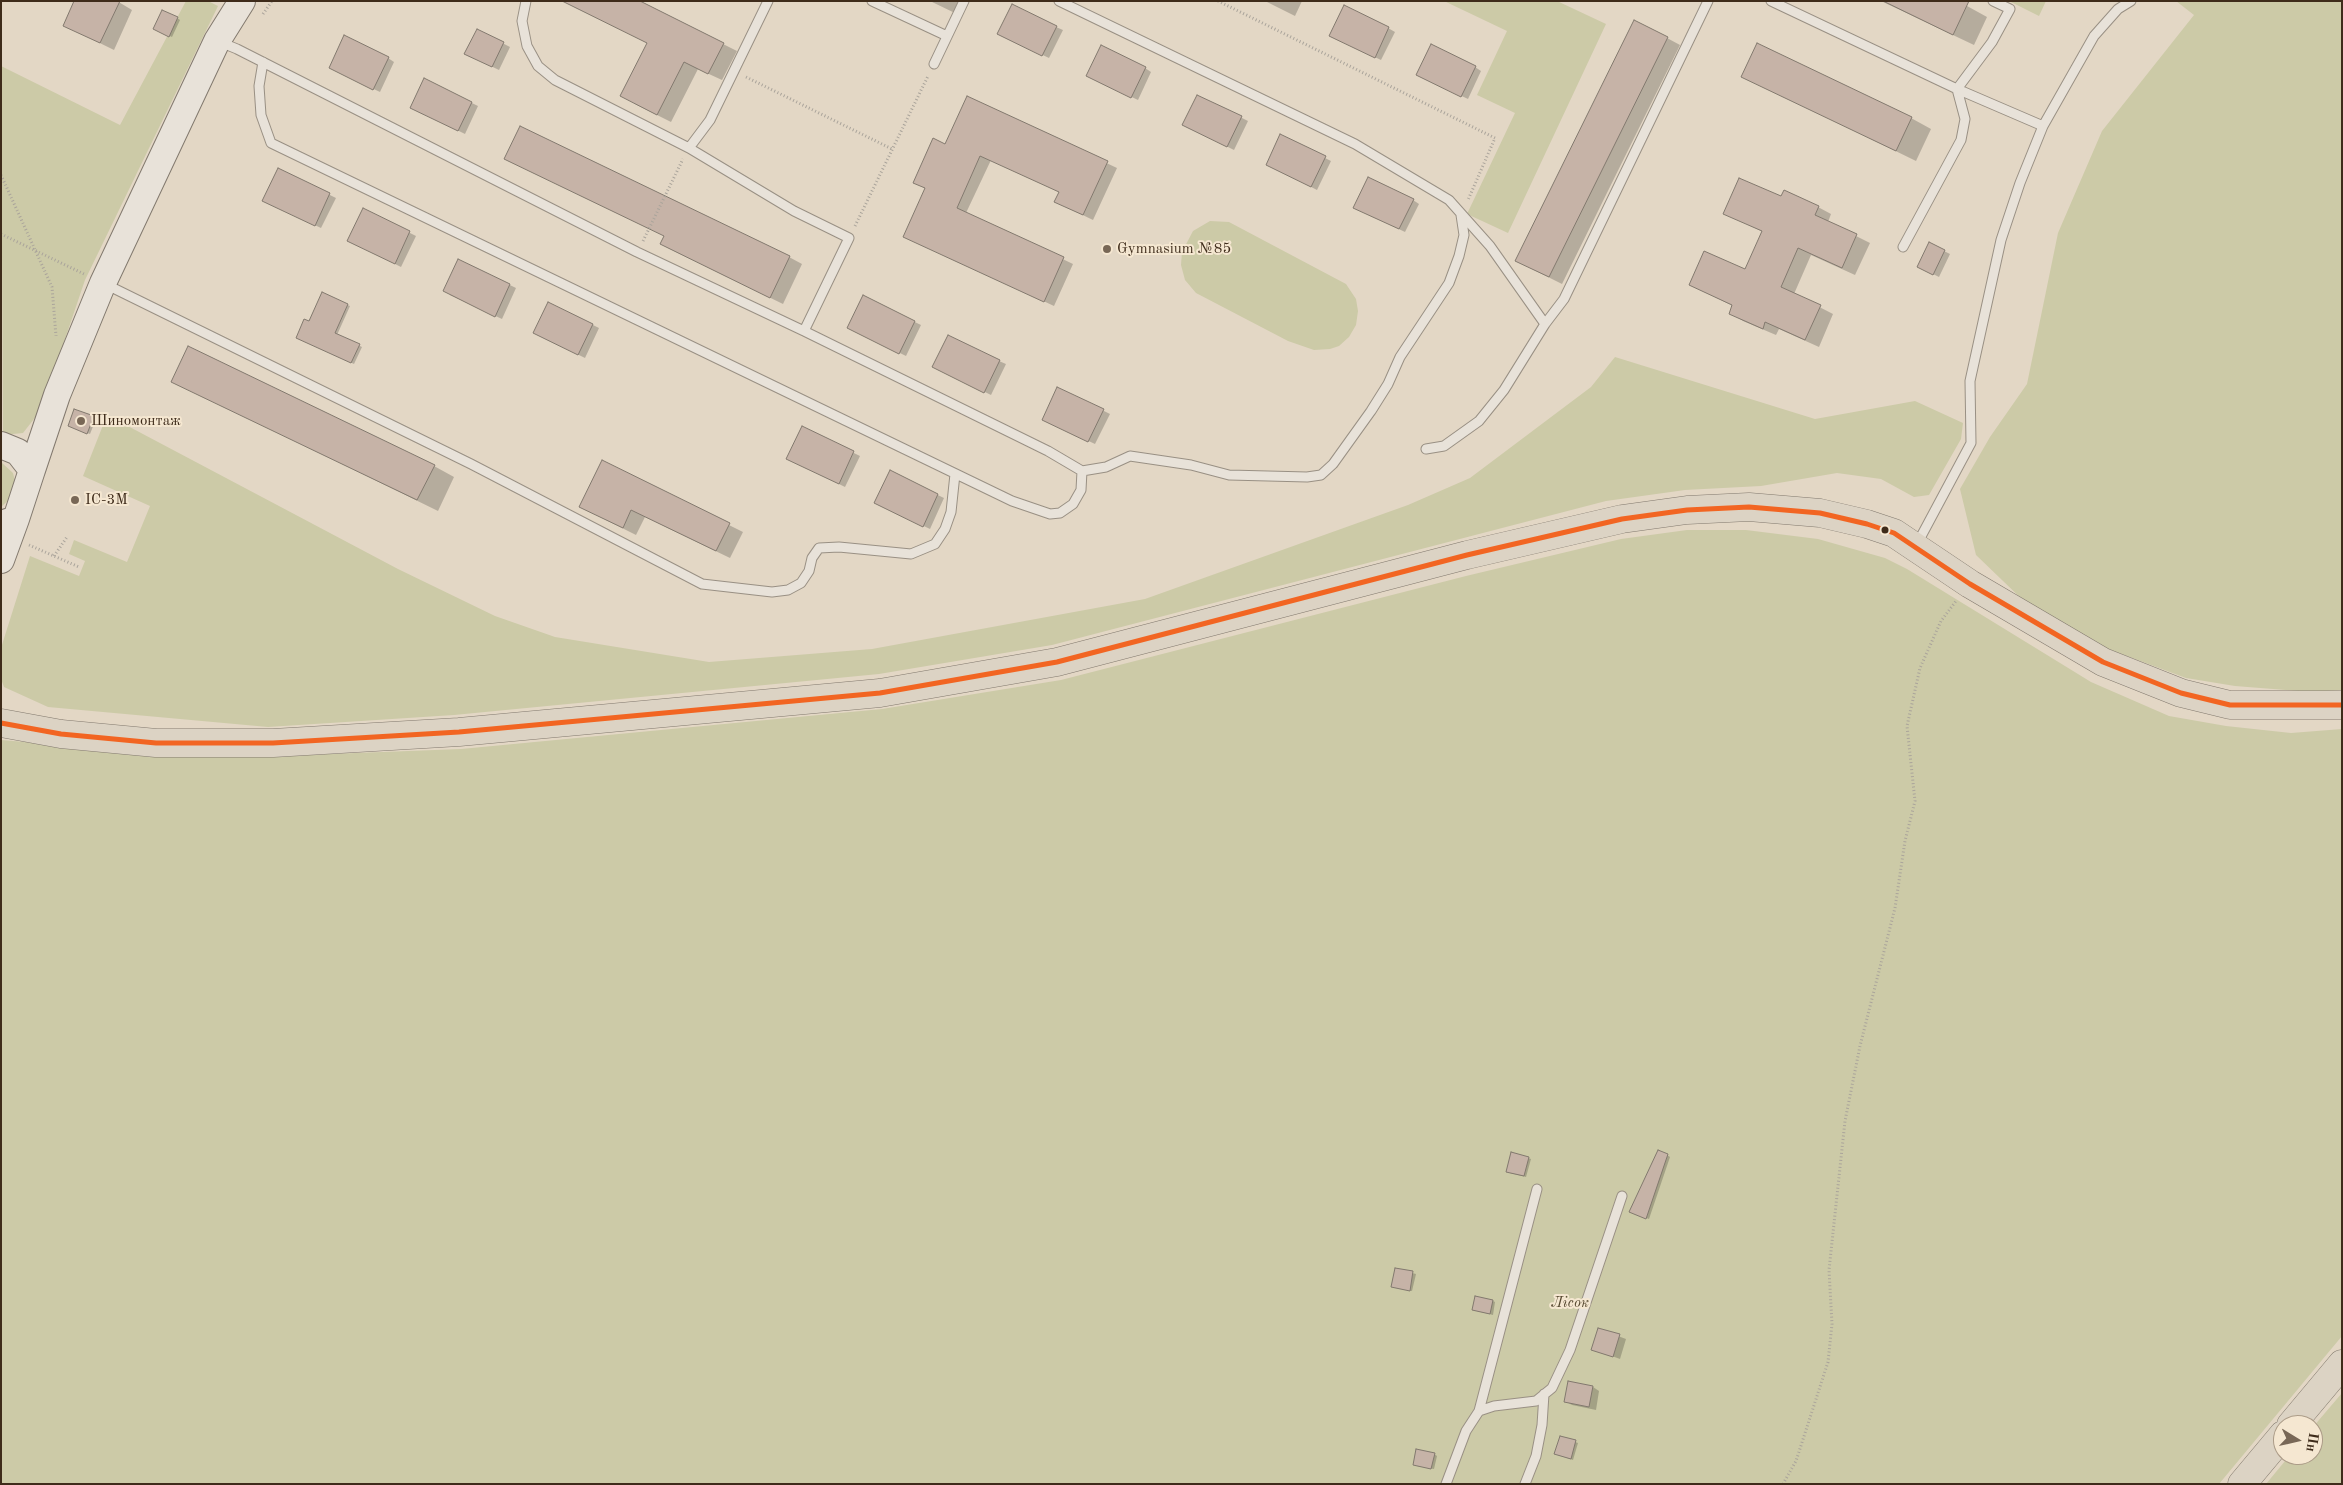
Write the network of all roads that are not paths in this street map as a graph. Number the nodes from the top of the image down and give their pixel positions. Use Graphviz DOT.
graph roads {
  1 [pos="526,1"];
  2 [pos="768,1"];
  3 [pos="872,1"];
  4 [pos="964,1"];
  5 [pos="1058,1"];
  6 [pos="1708,1"];
  7 [pos="1771,1"];
  8 [pos="1993,1"];
  9 [pos="2131,1"];
  10 [pos="243,6"];
  11 [pos="947,36"];
  12 [pos="217,41"];
  13 [pos="263,62"];
  14 [pos="934,64"];
  15 [pos="1957,90"];
  16 [pos="2043,126"];
  17 [pos="689,148"];
  18 [pos="1461,215"];
  19 [pos="1903,247"];
  20 [pos="103,284"];
  21 [pos="1545,324"];
  22 [pos="804,331"];
  23 [pos="4,445"];
  24 [pos="1426,449"];
  25 [pos="32,470"];
  26 [pos="1082,471"];
  27 [pos="955,474"];
  28 [pos="16,526"];
  29 [pos="1916,545"];
  30 [pos="1,560"];
  31 [pos="2342,705"];
  32 [pos="1,724"];
  33 [pos="1537,1189"];
  34 [pos="1622,1196"];
  35 [pos="2342,1364"];
  36 [pos="1544,1394"];
  37 [pos="1480,1411"];
  38 [pos="2299,1415"];
  39 [pos="2273,1447"];
  40 [pos="1446,1484"];
  41 [pos="1525,1484"];
  42 [pos="2242,1484"];
  1 -- 17 [label="lane"];
  2 -- 17 [label="lane"];
  3 -- 11 [label="lane"];
  4 -- 11 [label="lane"];
  5 -- 18 [label="lane"];
  6 -- 21 [label="lane"];
  7 -- 15 [label="lane"];
  8 -- 15 [label="lane"];
  9 -- 16 [label="lane"];
  10 -- 12 [label="street"];
  11 -- 14 [label="lane"];
  12 -- 13 [label="lane"];
  12 -- 20 [label="street"];
  13 -- 22 [label="lane"];
  13 -- 27 [label="lane"];
  15 -- 16 [label="lane"];
  15 -- 19 [label="lane"];
  16 -- 29 [label="lane"];
  17 -- 22 [label="lane"];
  18 -- 21 [label="lane"];
  18 -- 26 [label="lane"];
  20 -- 25 [label="street"];
  20 -- 27 [label="lane"];
  21 -- 24 [label="lane"];
  22 -- 26 [label="lane"];
  23 -- 25 [label="street"];
  25 -- 28 [label="street"];
  26 -- 27 [label="lane"];
  28 -- 30 [label="street"];
  29 -- 31 [label="main road"];
  29 -- 32 [label="main road"];
  33 -- 37 [label="lane"];
  34 -- 36 [label="lane"];
  35 -- 38 [label="main road"];
  36 -- 37 [label="lane"];
  36 -- 41 [label="lane"];
  37 -- 40 [label="lane"];
  39 -- 42 [label="main road"];
}
